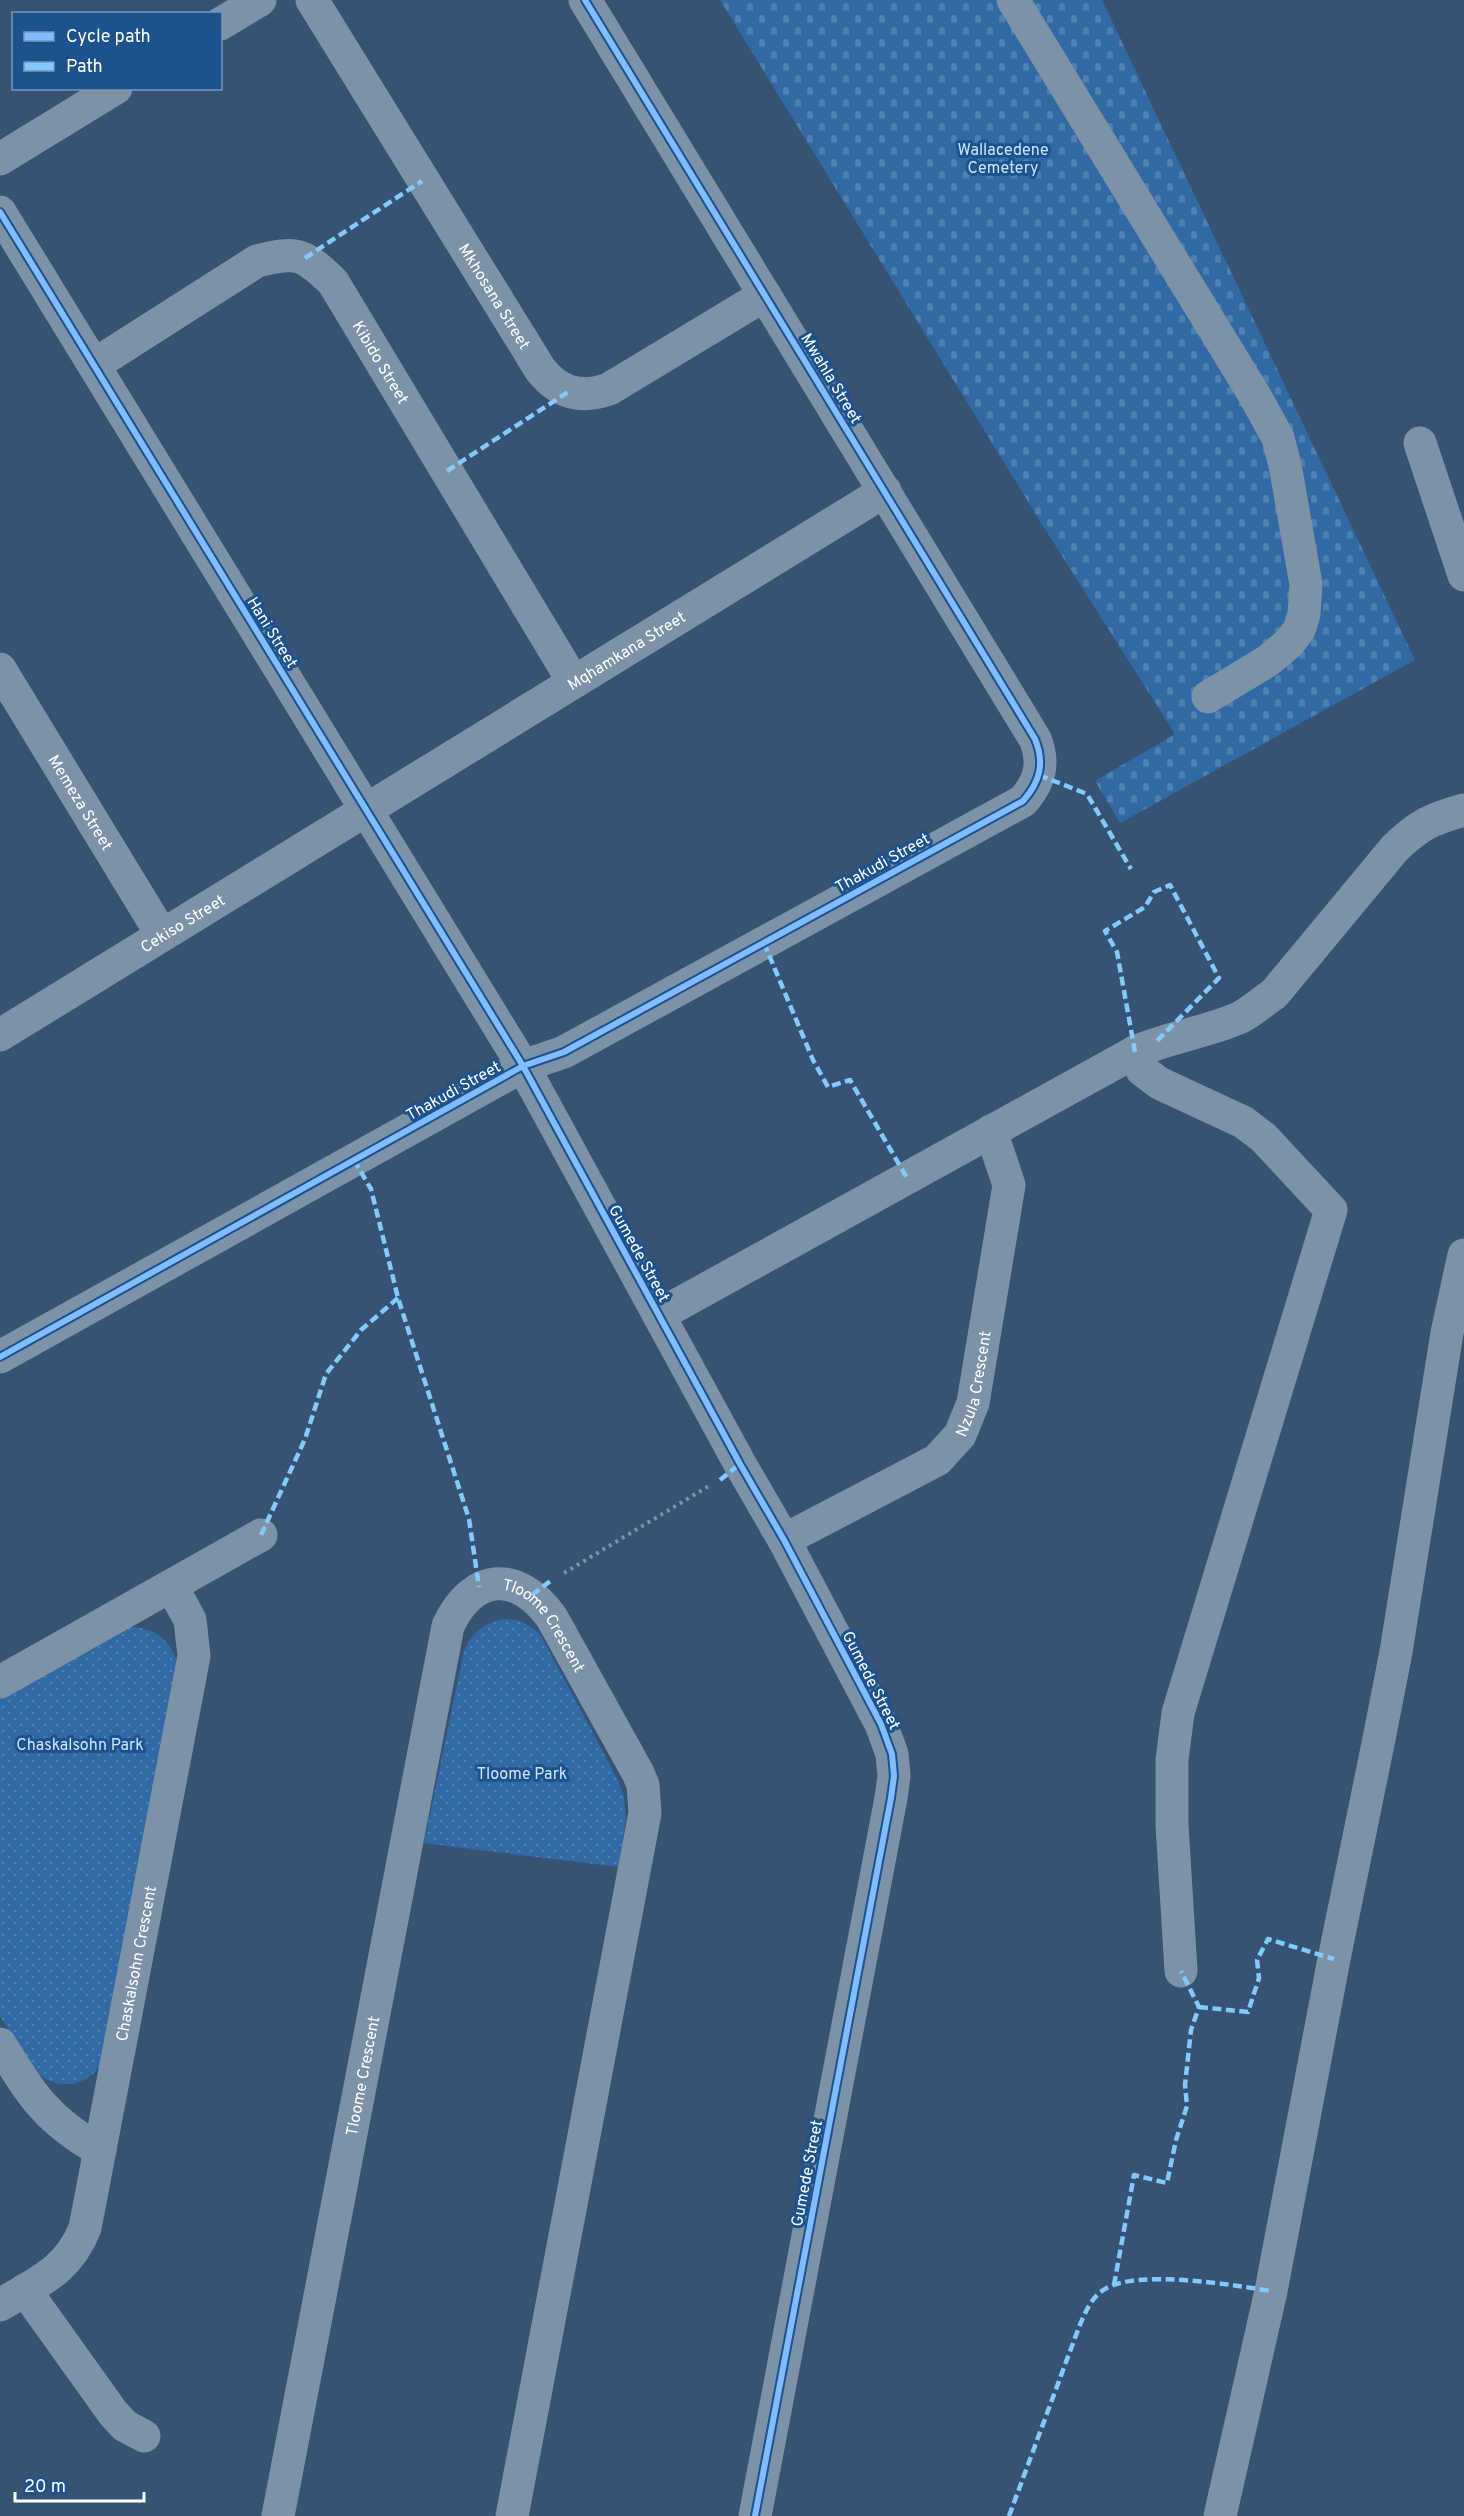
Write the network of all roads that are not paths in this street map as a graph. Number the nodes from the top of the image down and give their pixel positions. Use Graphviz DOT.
graph roads {
  1 [pos="260,0"];
  2 [pos="312,0"];
  3 [pos="585,0"];
  4 [pos="1013,0"];
  5 [pos="222,23"];
  6 [pos="113,90"];
  7 [pos="0,159"];
  8 [pos="0,212"];
  9 [pos="765,295"];
  10 [pos="94,365"];
  11 [pos="1420,443"];
  12 [pos="885,491"];
  13 [pos="1464,575"];
  14 [pos="0,669"];
  15 [pos="573,681"];
  16 [pos="1208,698"];
  17 [pos="1039,775"];
  18 [pos="366,809"];
  19 [pos="1464,810"];
  20 [pos="162,935"];
  21 [pos="0,1035"];
  22 [pos="1136,1052"];
  23 [pos="524,1066"];
  24 [pos="991,1131"];
  25 [pos="1464,1255"];
  26 [pos="659,1315"];
  27 [pos="0,1357"];
  28 [pos="261,1535"];
  29 [pos="784,1540"];
  30 [pos="172,1587"];
  31 [pos="0,1682"];
  32 [pos="1180,1971"];
  33 [pos="0,2044"];
  34 [pos="100,2150"];
  35 [pos="12,2297"];
  36 [pos="144,2436"];
  37 [pos="278,2516"];
  38 [pos="512,2516"];
  39 [pos="755,2516"];
  40 [pos="1220,2516"];
  1 -- 5 [label="street"];
  2 -- 9 [label="street, Mkhosana Street"];
  3 -- 9 [label="street, Mwahla Street"];
  4 -- 16 [label="street"];
  6 -- 7 [label="street"];
  8 -- 10 [label="street, Hani Street"];
  9 -- 12 [label="street, Mwahla Street"];
  10 -- 15 [label="street, Kibido Street"];
  10 -- 18 [label="street, Hani Street"];
  11 -- 13 [label="street"];
  12 -- 15 [label="street, Mqhamkana Street"];
  12 -- 17 [label="street, Mwahla Street"];
  14 -- 20 [label="street, Memeza Street"];
  15 -- 18 [label="street, Mqhamkana Street"];
  17 -- 23 [label="street, Thakudi Street"];
  18 -- 20 [label="street, Cekiso Street"];
  18 -- 23 [label="street, Hani Street"];
  19 -- 22 [label="street"];
  20 -- 21 [label="street, Cekiso Street"];
  22 -- 24 [label="street"];
  22 -- 32 [label="street"];
  23 -- 26 [label="street, Gumede Street"];
  23 -- 27 [label="street, Thakudi Street"];
  24 -- 26 [label="street"];
  24 -- 29 [label="street, Nzula Crescent"];
  25 -- 40 [label="street"];
  26 -- 29 [label="street, Gumede Street"];
  28 -- 30 [label="street"];
  29 -- 39 [label="street, Gumede Street"];
  30 -- 31 [label="street"];
  30 -- 34 [label="street, Chaskalsohn Crescent"];
  33 -- 34 [label="street"];
  34 -- 35 [label="street, Chaskalsohn Crescent"];
  35 -- 36 [label="street"];
  37 -- 38 [label="street, Tloome Crescent"];
}
